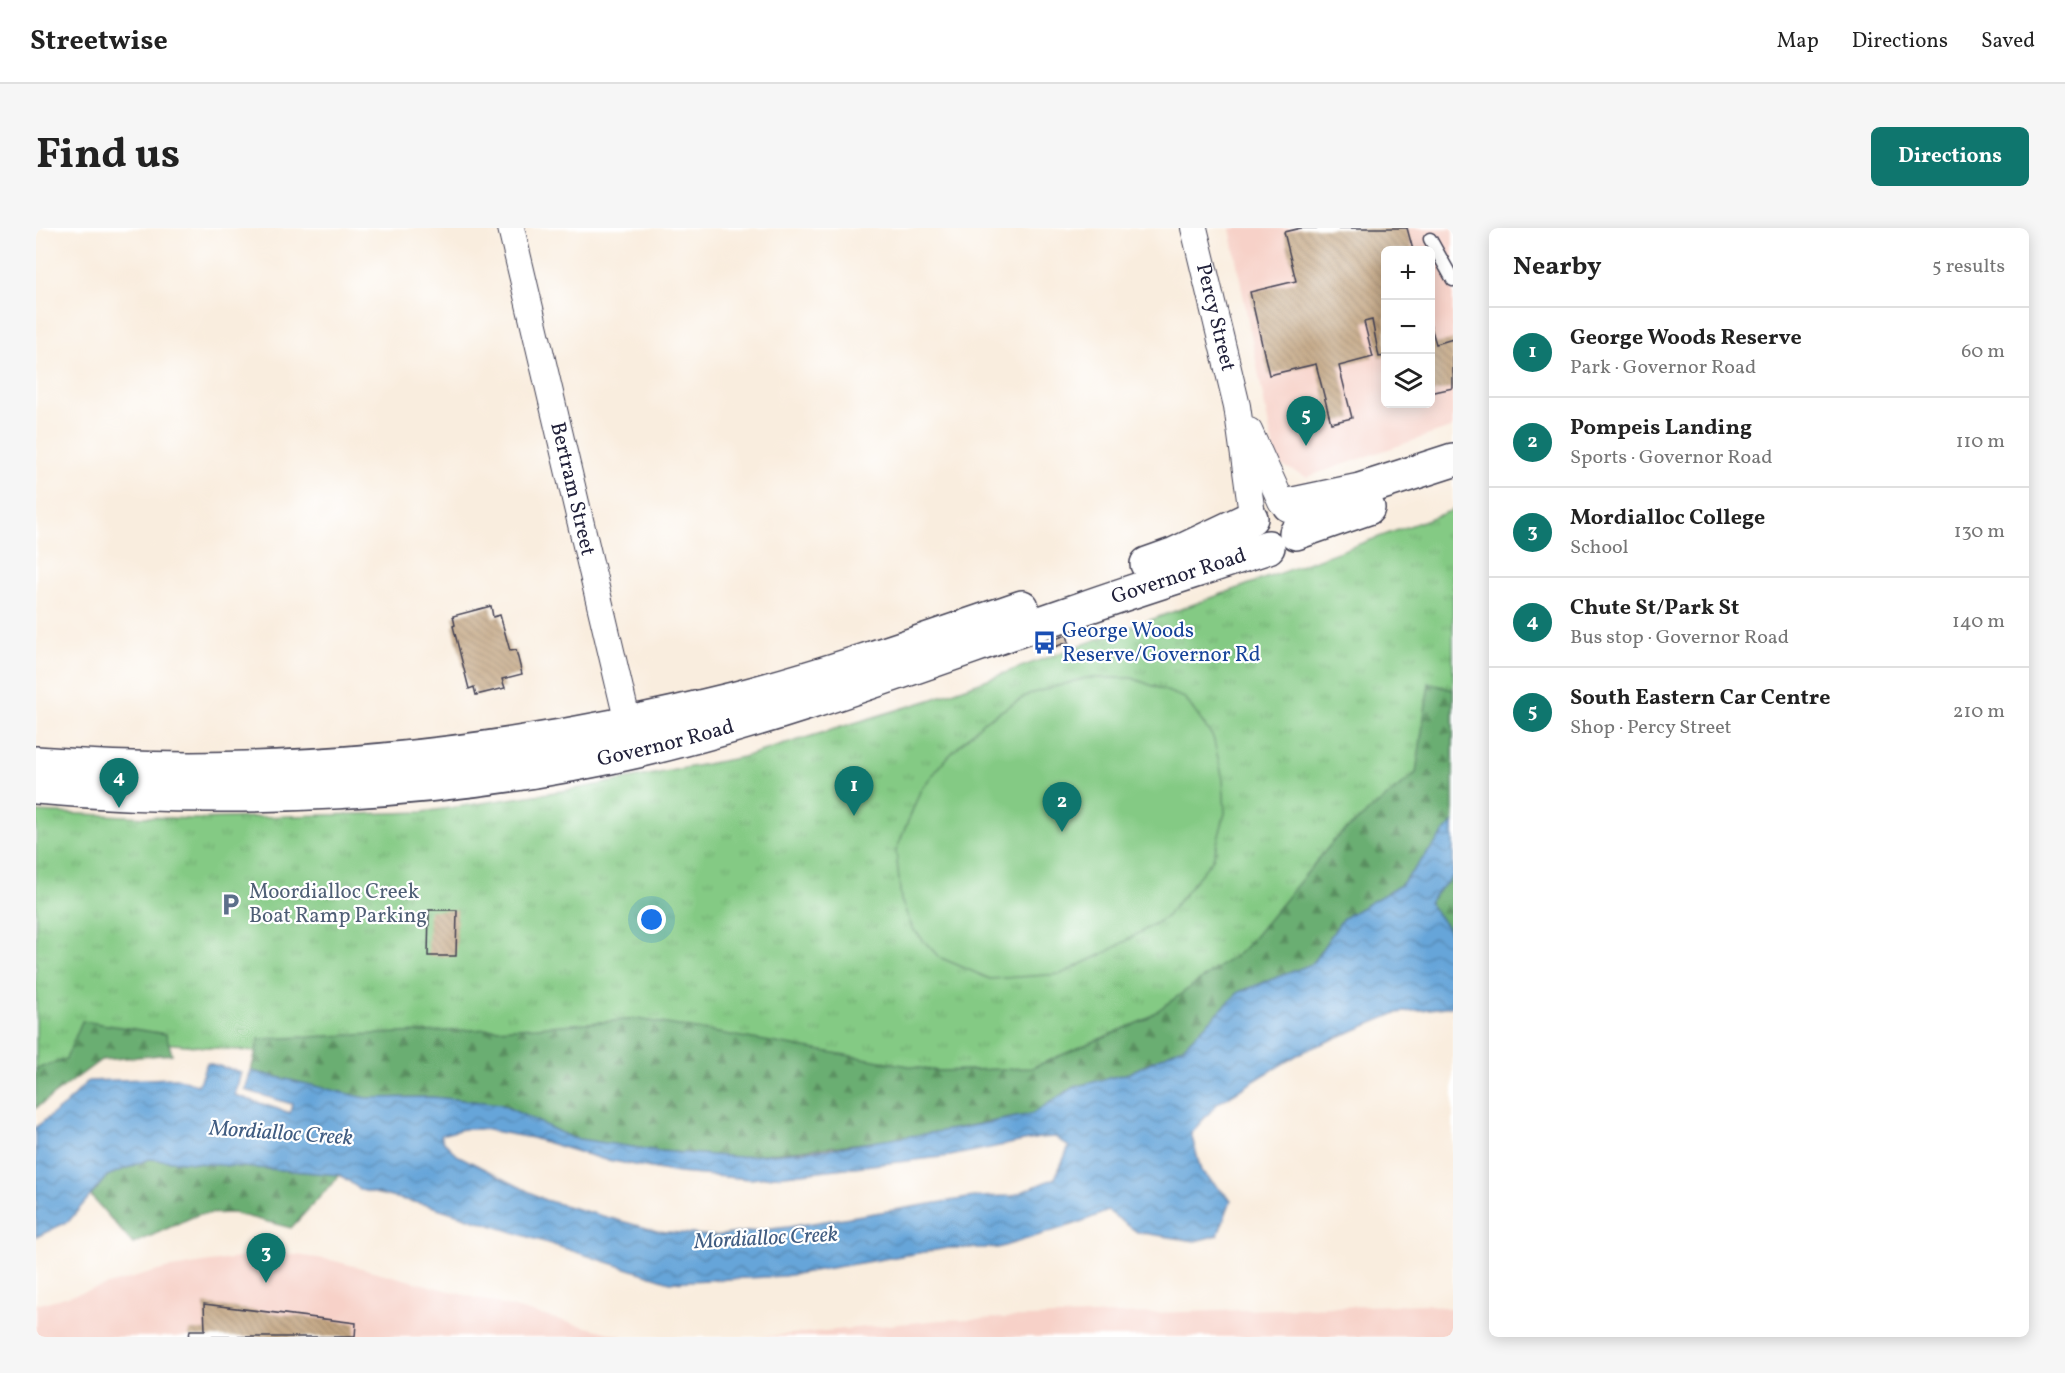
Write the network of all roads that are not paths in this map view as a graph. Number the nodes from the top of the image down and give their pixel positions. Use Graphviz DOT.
graph roads {
  1 [pos="511,228"];
  2 [pos="1194,228"];
  3 [pos="1430,239"];
  4 [pos="1453,280"];
  5 [pos="1453,460"];
  6 [pos="1453,474"];
  7 [pos="1273,520"];
  8 [pos="632,737"];
  9 [pos="36,763"];
  10 [pos="36,787"];
  1 -- 8 [label="street, Bertram Street"];
  2 -- 7 [label="street, Percy Street"];
  3 -- 4 [label="lane"];
  5 -- 7 [label="street, Governor Road"];
  6 -- 7 [label="street, Governor Road"];
  7 -- 8 [label="street, Governor Road"];
  8 -- 9 [label="street, Governor Road"];
  8 -- 10 [label="street, Governor Road"];
}
